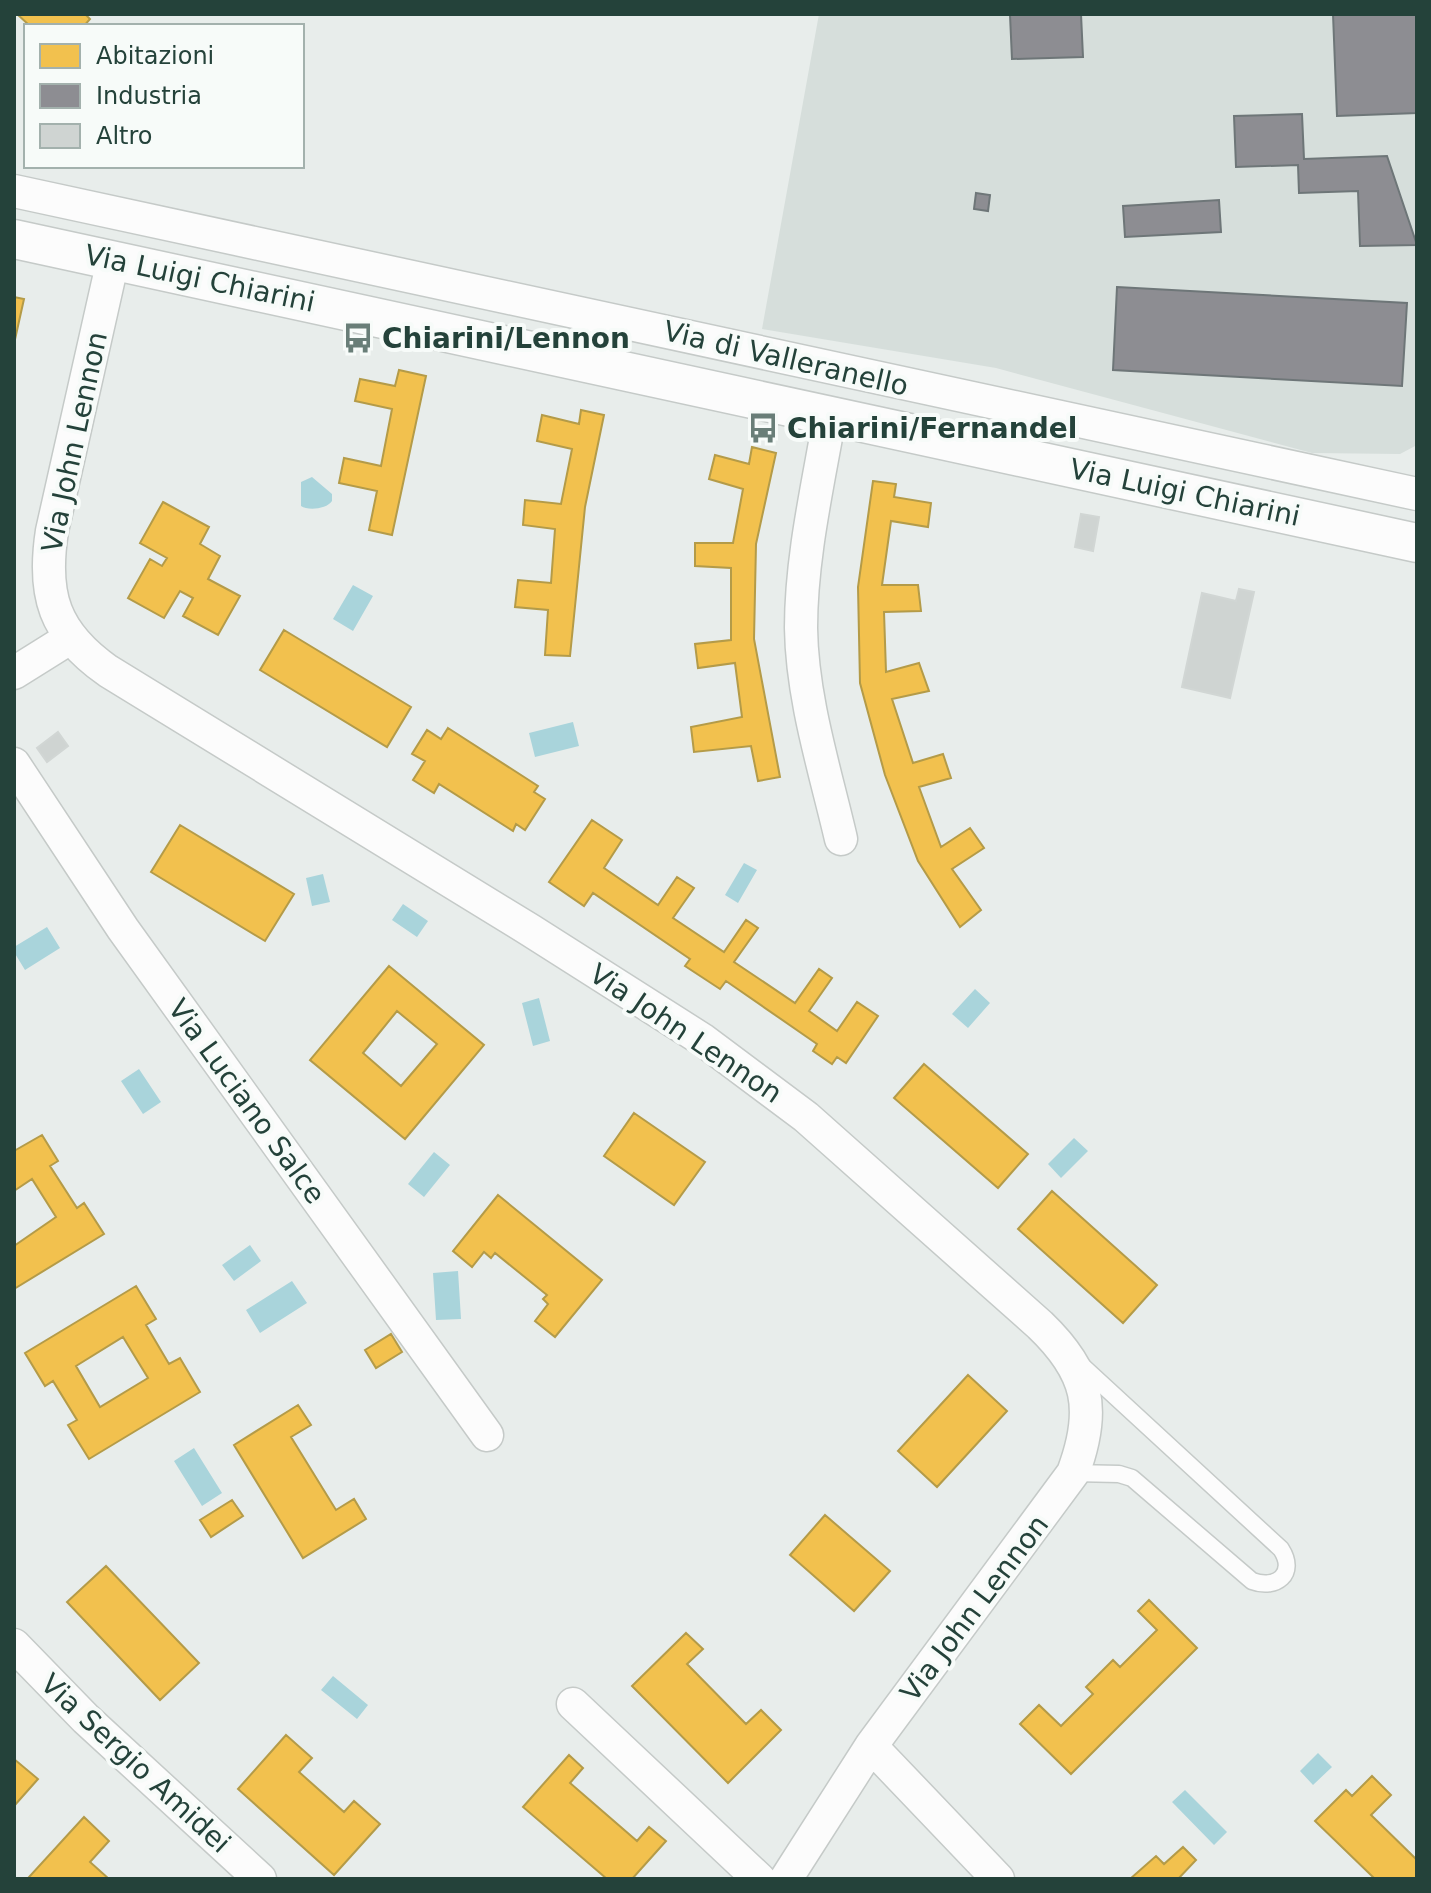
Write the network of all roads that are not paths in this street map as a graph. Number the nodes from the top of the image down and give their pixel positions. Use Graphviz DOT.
graph roads {
  1 [pos="14,191"];
  2 [pos="14,239"];
  3 [pos="113,260"];
  4 [pos="830,415"];
  5 [pos="1417,494"];
  6 [pos="1417,543"];
  7 [pos="70,638"];
  8 [pos="14,673"];
  9 [pos="14,764"];
  10 [pos="841,839"];
  11 [pos="1069,1355"];
  12 [pos="487,1435"];
  13 [pos="1073,1473"];
  14 [pos="14,1645"];
  15 [pos="573,1704"];
  16 [pos="871,1746"];
  17 [pos="260,1879"];
  18 [pos="759,1879"];
  19 [pos="786,1879"];
  20 [pos="998,1879"];
  1 -- 5 [label="street, Via di Valleranello"];
  2 -- 3 [label="street, Via Luigi Chiarini"];
  3 -- 4 [label="street, Via Luigi Chiarini"];
  3 -- 7 [label="street, Via John Lennon"];
  4 -- 6 [label="street, Via Luigi Chiarini"];
  4 -- 10 [label="street"];
  7 -- 8 [label="street"];
  7 -- 11 [label="street, Via John Lennon"];
  9 -- 12 [label="street, Via Luciano Salce"];
  11 -- 13 [label="street, Via John Lennon"];
  11 -- 13 [label="lane"];
  13 -- 16 [label="street, Via John Lennon"];
  14 -- 17 [label="street, Via Sergio Amidei"];
  15 -- 18 [label="street"];
  16 -- 19 [label="street, Via John Lennon"];
  16 -- 20 [label="street"];
}
